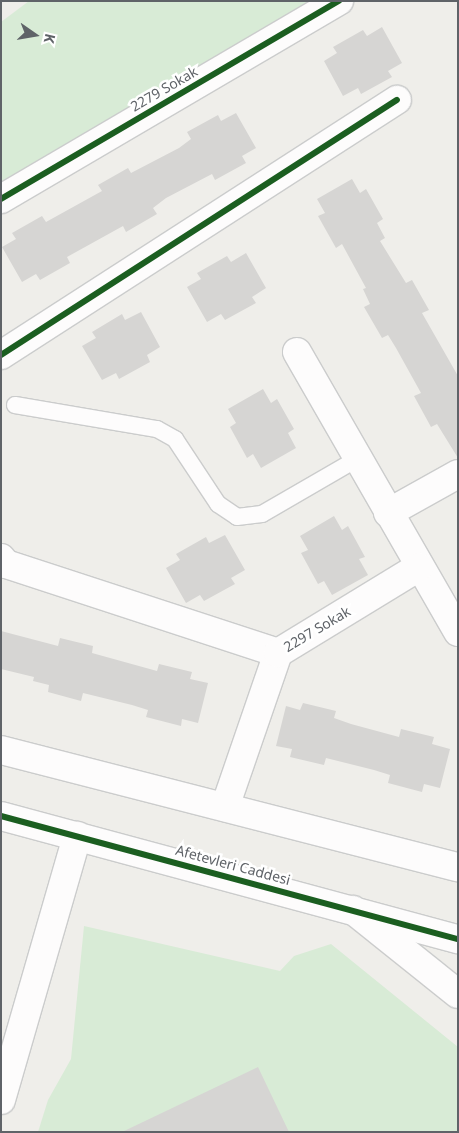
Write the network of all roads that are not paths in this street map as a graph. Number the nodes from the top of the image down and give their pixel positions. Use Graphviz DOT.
graph roads {
  1 [pos="339,1"];
  2 [pos="397,100"];
  3 [pos="1,199"];
  4 [pos="297,352"];
  5 [pos="1,355"];
  6 [pos="15,406"];
  7 [pos="358,459"];
  8 [pos="458,474"];
  9 [pos="388,513"];
  10 [pos="1,558"];
  11 [pos="419,567"];
  12 [pos="458,632"];
  13 [pos="278,653"];
  14 [pos="1,750"];
  15 [pos="225,807"];
  16 [pos="1,816"];
  17 [pos="77,836"];
  18 [pos="458,866"];
  19 [pos="353,910"];
  20 [pos="458,939"];
  21 [pos="458,994"];
  22 [pos="1,1100"];
  1 -- 3 [label="street, 2279 Sokak"];
  2 -- 5 [label="street"];
  4 -- 7 [label="street"];
  6 -- 7 [label="lane"];
  7 -- 9 [label="street"];
  8 -- 9 [label="street"];
  9 -- 11 [label="street"];
  10 -- 13 [label="street"];
  11 -- 12 [label="street"];
  11 -- 13 [label="street, 2297 Sokak"];
  13 -- 15 [label="street, 2297 Sokak"];
  14 -- 15 [label="street"];
  15 -- 18 [label="street"];
  16 -- 17 [label="street, Afetevleri Caddesi"];
  17 -- 19 [label="street, Afetevleri Caddesi"];
  17 -- 22 [label="street"];
  19 -- 20 [label="street, Afetevleri Caddesi"];
  19 -- 21 [label="street"];
}
